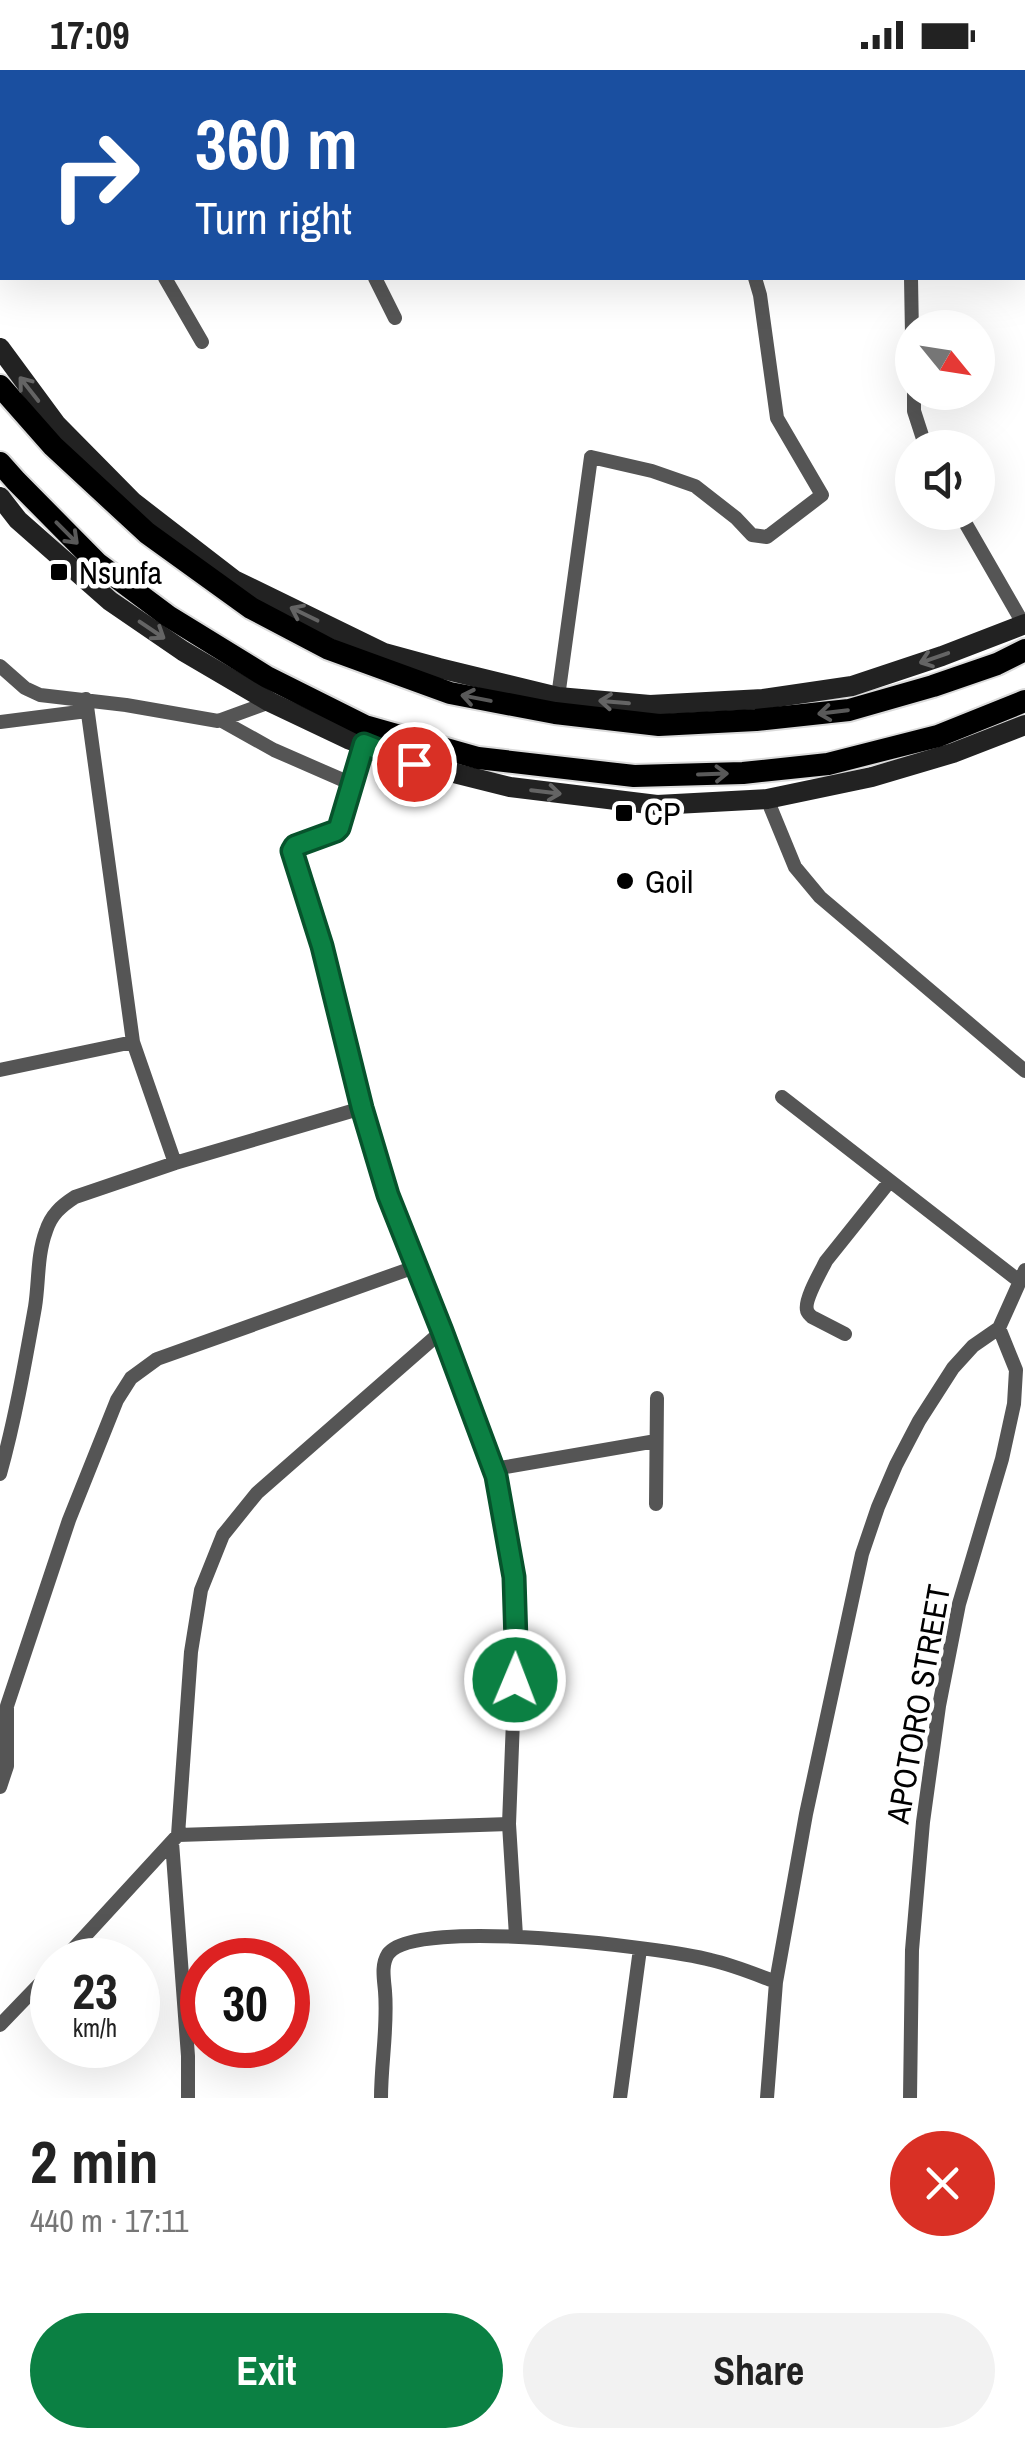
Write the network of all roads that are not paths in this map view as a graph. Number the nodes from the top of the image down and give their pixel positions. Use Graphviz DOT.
graph roads {
  1 [pos="166,280"];
  2 [pos="376,280"];
  3 [pos="755,280"];
  4 [pos="911,280"];
  5 [pos="912,310"];
  6 [pos="395,318"];
  7 [pos="202,342"];
  8 [pos="0,348"];
  9 [pos="0,386"];
  10 [pos="0,462"];
  11 [pos="0,497"];
  12 [pos="969,530"];
  13 [pos="1024,625"];
  14 [pos="1025,650"];
  15 [pos="0,666"];
  16 [pos="558,697"];
  17 [pos="1025,701"];
  18 [pos="270,702"];
  19 [pos="87,705"];
  20 [pos="222,721"];
  21 [pos="0,722"];
  22 [pos="1025,725"];
  23 [pos="364,744"];
  24 [pos="352,784"];
  25 [pos="767,799"];
  26 [pos="133,1042"];
  27 [pos="1023,1064"];
  28 [pos="0,1070"];
  29 [pos="782,1097"];
  30 [pos="362,1108"];
  31 [pos="175,1164"];
  32 [pos="890,1181"];
  33 [pos="415,1267"];
  34 [pos="1022,1276"];
  35 [pos="999,1328"];
  36 [pos="442,1331"];
  37 [pos="846,1334"];
  38 [pos="657,1398"];
  39 [pos="656,1441"];
  40 [pos="494,1469"];
  41 [pos="0,1474"];
  42 [pos="656,1504"];
  43 [pos="0,1786"];
  44 [pos="509,1824"];
  45 [pos="176,1838"];
  46 [pos="516,1936"];
  47 [pos="83,1938"];
  48 [pos="640,1949"];
  49 [pos="776,1982"];
  50 [pos="30,1994"];
  51 [pos="0,2025"];
  52 [pos="188,2098"];
  53 [pos="380,2098"];
  54 [pos="620,2098"];
  55 [pos="767,2098"];
  56 [pos="910,2098"];
  1 -- 7 [label="street"];
  2 -- 6 [label="street"];
  3 -- 16 [label="street"];
  4 -- 5 [label="street"];
  16 -- 8 [label="street, one-way"];
  14 -- 9 [label="main road, one-way"];
  10 -- 17 [label="main road, one-way"];
  11 -- 18 [label="street, one-way"];
  12 -- 13 [label="street"];
  13 -- 16 [label="street, one-way"];
  15 -- 19 [label="street"];
  18 -- 20 [label="street"];
  18 -- 23 [label="street"];
  19 -- 20 [label="street"];
  19 -- 21 [label="street"];
  19 -- 26 [label="street"];
  20 -- 24 [label="street"];
  22 -- 25 [label="street"];
  23 -- 24 [label="street"];
  23 -- 25 [label="street, one-way"];
  24 -- 30 [label="street"];
  25 -- 27 [label="street"];
  26 -- 28 [label="street"];
  26 -- 31 [label="street"];
  29 -- 32 [label="street"];
  30 -- 31 [label="street"];
  30 -- 33 [label="street"];
  31 -- 41 [label="street"];
  32 -- 34 [label="street"];
  32 -- 37 [label="street"];
  33 -- 36 [label="street"];
  33 -- 43 [label="street"];
  34 -- 35 [label="street"];
  35 -- 49 [label="street"];
  35 -- 56 [label="street, APOTORO STREET"];
  36 -- 40 [label="street"];
  36 -- 45 [label="street"];
  38 -- 39 [label="street"];
  39 -- 40 [label="street"];
  39 -- 42 [label="street"];
  40 -- 44 [label="street"];
  44 -- 45 [label="street"];
  44 -- 46 [label="street"];
  45 -- 47 [label="street"];
  45 -- 52 [label="street"];
  46 -- 48 [label="street"];
  46 -- 53 [label="street"];
  48 -- 49 [label="street"];
  48 -- 54 [label="street"];
  49 -- 55 [label="street"];
  50 -- 51 [label="street"];
}
